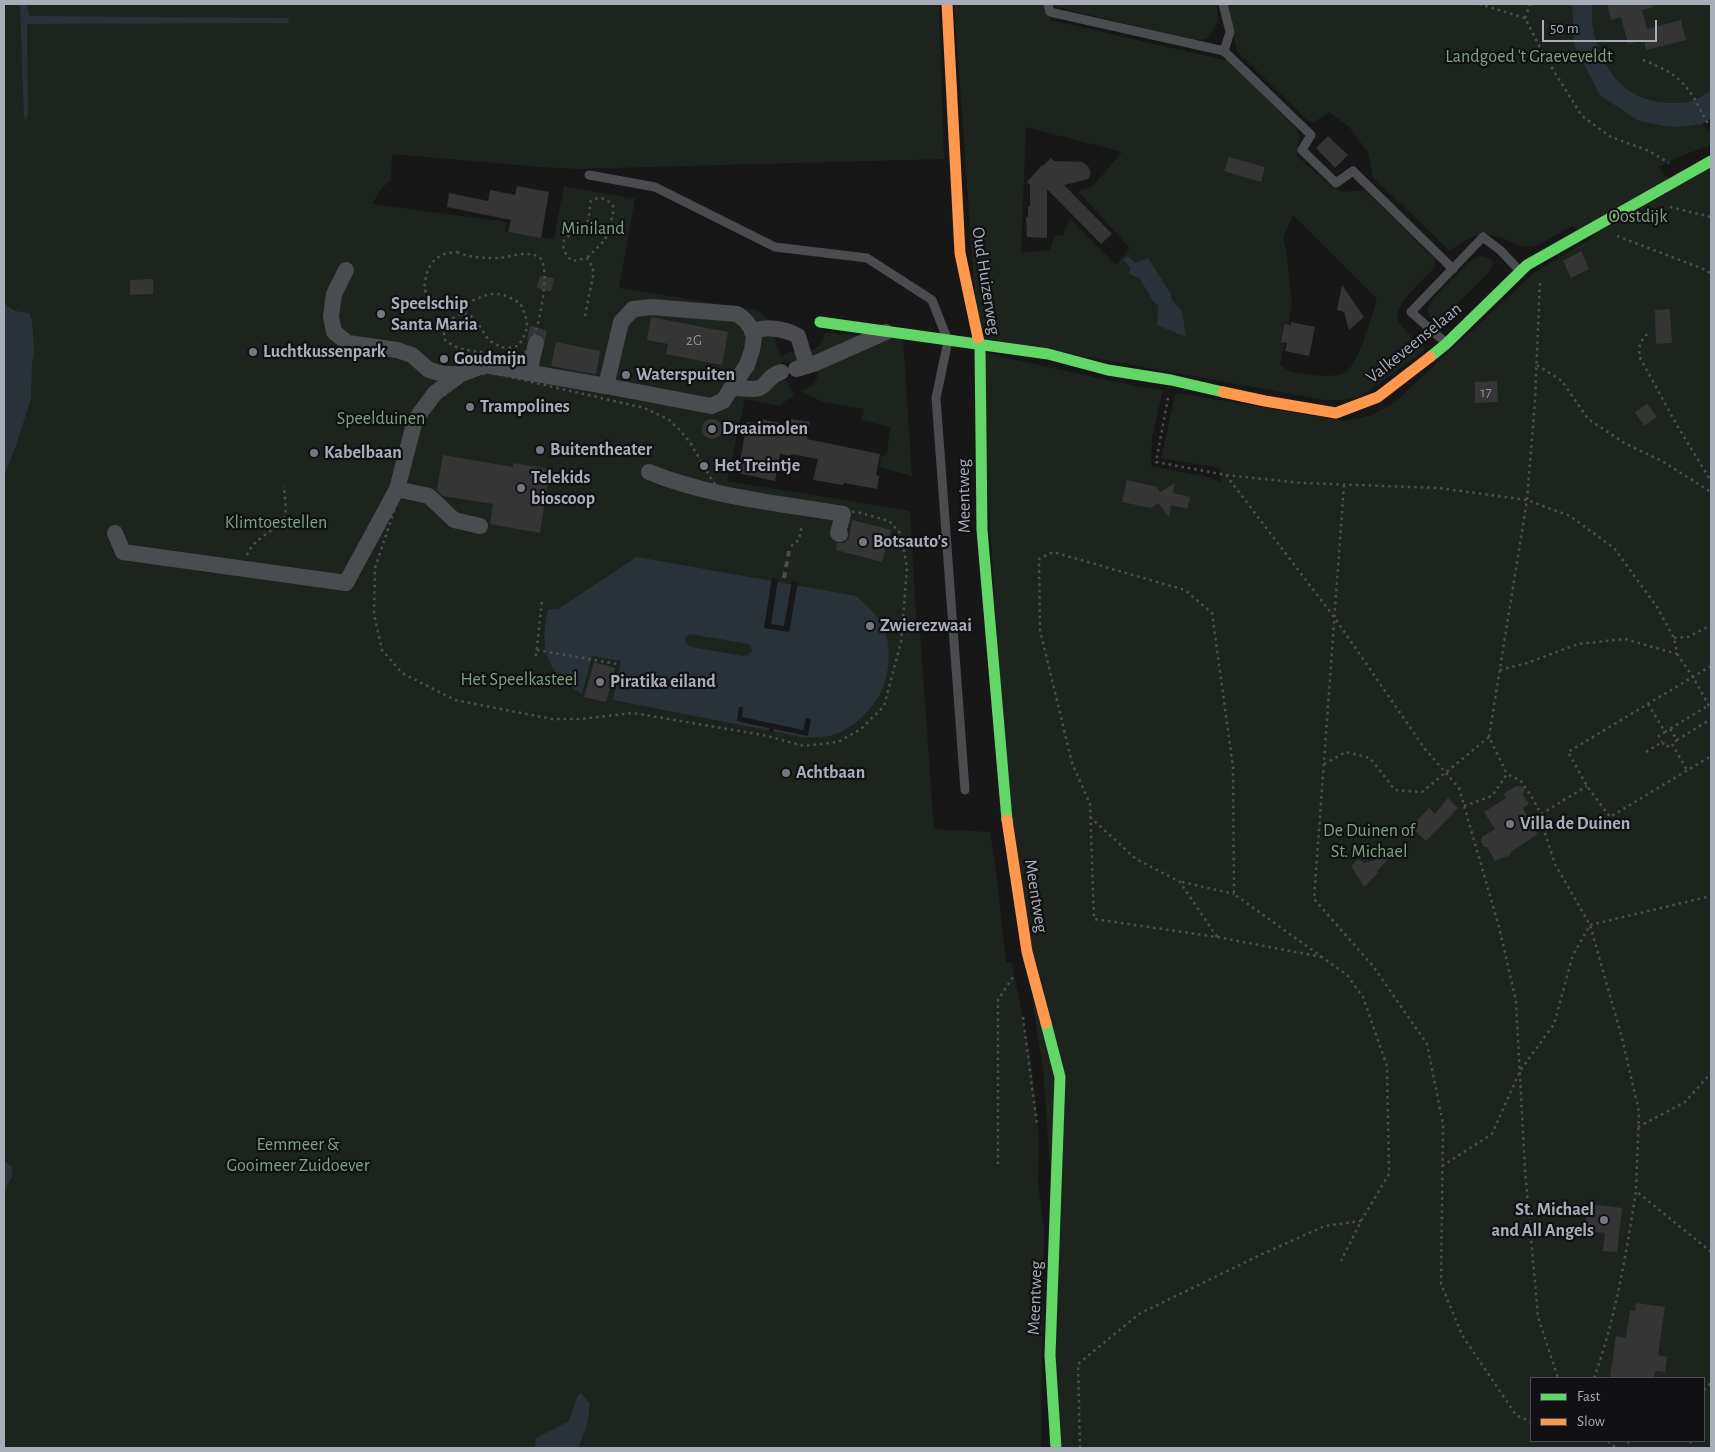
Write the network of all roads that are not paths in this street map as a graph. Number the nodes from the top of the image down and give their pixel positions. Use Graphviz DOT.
graph roads {
  1 [pos="947,4"];
  2 [pos="1048,4"];
  3 [pos="1223,4"];
  4 [pos="1224,51"];
  5 [pos="1711,161"];
  6 [pos="589,175"];
  7 [pos="1453,269"];
  8 [pos="346,270"];
  9 [pos="1520,272"];
  10 [pos="820,322"];
  11 [pos="752,332"];
  12 [pos="886,332"];
  13 [pos="948,341"];
  14 [pos="536,343"];
  15 [pos="1446,344"];
  16 [pos="980,346"];
  17 [pos="795,369"];
  18 [pos="529,373"];
  19 [pos="461,374"];
  20 [pos="606,386"];
  21 [pos="730,390"];
  22 [pos="649,472"];
  23 [pos="399,489"];
  24 [pos="480,526"];
  25 [pos="115,533"];
  26 [pos="840,534"];
  27 [pos="966,790"];
  28 [pos="1056,1448"];
  1 -- 16 [label="street, Oud Huizerweg"];
  2 -- 4 [label="lane"];
  3 -- 4 [label="lane"];
  4 -- 7 [label="lane"];
  5 -- 9 [label="street, Valkeveenselaan"];
  6 -- 13 [label="lane"];
  7 -- 9 [label="lane"];
  7 -- 15 [label="lane"];
  8 -- 19 [label="street"];
  9 -- 15 [label="street, Valkeveenselaan"];
  10 -- 12 [label="street, Oud Huizerweg"];
  11 -- 17 [label="street"];
  11 -- 20 [label="street"];
  11 -- 21 [label="street"];
  12 -- 13 [label="street, Oud Huizerweg"];
  12 -- 17 [label="street"];
  13 -- 16 [label="street, Oud Huizerweg"];
  13 -- 27 [label="lane"];
  14 -- 18 [label="street"];
  15 -- 16 [label="street, Valkeveenselaan"];
  16 -- 28 [label="street, Meentweg"];
  17 -- 21 [label="street"];
  18 -- 19 [label="street"];
  18 -- 20 [label="street"];
  19 -- 23 [label="street"];
  20 -- 21 [label="street"];
  22 -- 26 [label="street"];
  23 -- 24 [label="street"];
  23 -- 25 [label="street"];
}
